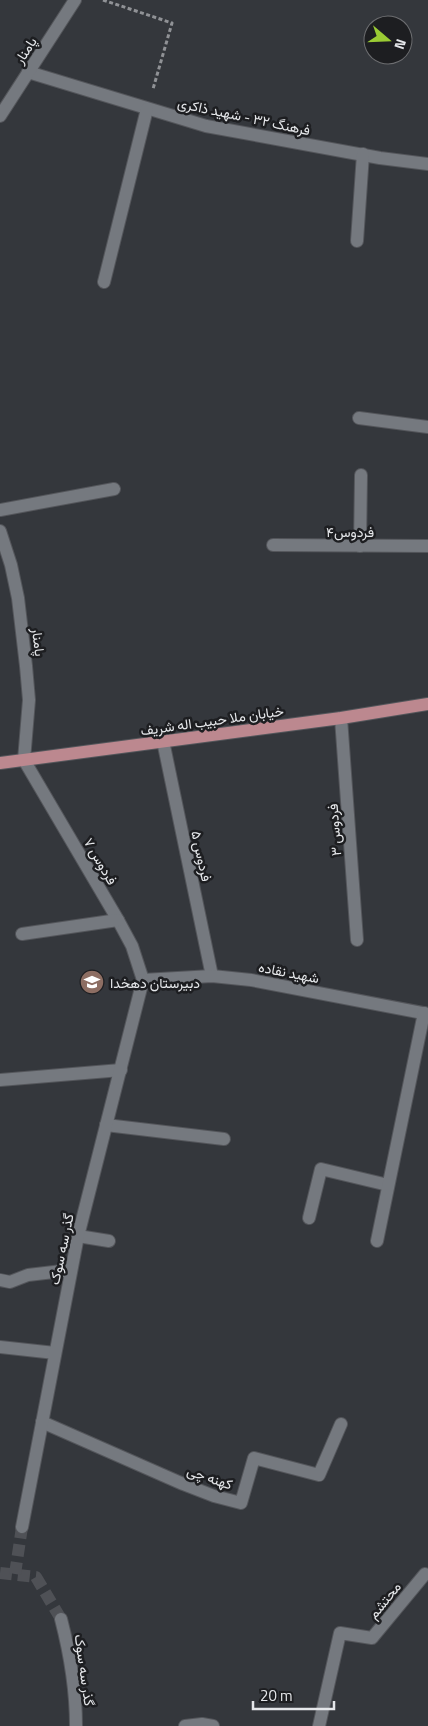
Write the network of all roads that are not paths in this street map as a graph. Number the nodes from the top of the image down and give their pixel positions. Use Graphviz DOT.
graph roads {
  1 [pos="75,0"];
  2 [pos="28,72"];
  3 [pos="147,109"];
  4 [pos="0,116"];
  5 [pos="363,154"];
  6 [pos="428,164"];
  7 [pos="357,241"];
  8 [pos="104,282"];
  9 [pos="359,418"];
  10 [pos="428,427"];
  11 [pos="361,475"];
  12 [pos="114,489"];
  13 [pos="0,510"];
  14 [pos="0,531"];
  15 [pos="273,545"];
  16 [pos="360,546"];
  17 [pos="428,546"];
  18 [pos="428,704"];
  19 [pos="341,718"];
  20 [pos="163,741"];
  21 [pos="24,760"];
  22 [pos="0,763"];
  23 [pos="118,920"];
  24 [pos="22,934"];
  25 [pos="357,940"];
  26 [pos="212,976"];
  27 [pos="143,980"];
  28 [pos="426,1014"];
  29 [pos="121,1070"];
  30 [pos="0,1080"];
  31 [pos="106,1125"];
  32 [pos="224,1138"];
  33 [pos="388,1185"];
  34 [pos="309,1218"];
  35 [pos="78,1236"];
  36 [pos="109,1241"];
  37 [pos="377,1241"];
  38 [pos="71,1270"];
  39 [pos="0,1280"];
  40 [pos="0,1346"];
  41 [pos="55,1353"];
  42 [pos="42,1422"];
  43 [pos="342,1424"];
  44 [pos="22,1527"];
  45 [pos="425,1574"];
  46 [pos="62,1619"];
  47 [pos="76,1726"];
  48 [pos="185,1726"];
  49 [pos="213,1726"];
  50 [pos="319,1726"];
  1 -- 2 [label="street, پامنار"];
  2 -- 3 [label="street, فرهنگ ۳۲ - شهید ذاکری"];
  2 -- 4 [label="street, پامنار"];
  3 -- 5 [label="street, فرهنگ ۳۲ - شهید ذاکری"];
  3 -- 8 [label="street"];
  5 -- 6 [label="street, فرهنگ ۳۲ - شهید ذاکری"];
  5 -- 7 [label="street"];
  9 -- 10 [label="street"];
  11 -- 16 [label="street"];
  12 -- 13 [label="street"];
  14 -- 21 [label="street, پامنار"];
  15 -- 16 [label="street, فردوس۴"];
  16 -- 17 [label="street, فردوس۴"];
  18 -- 19 [label="main road, خیابان ملا حبیب اله شریف"];
  19 -- 20 [label="main road, خیابان ملا حبیب اله شریف"];
  19 -- 25 [label="street, فردوس ۳"];
  20 -- 21 [label="main road, خیابان ملا حبیب اله شریف"];
  20 -- 26 [label="street, فردوس ۵"];
  21 -- 22 [label="main road, خیابان ملا حبیب اله شریف"];
  21 -- 23 [label="street, فردوس ۷"];
  23 -- 24 [label="street"];
  23 -- 27 [label="street, فردوس ۷"];
  26 -- 27 [label="street, شهید نقاده"];
  26 -- 28 [label="street, شهید نقاده"];
  27 -- 29 [label="street, گذر سه سوک"];
  28 -- 33 [label="street"];
  29 -- 30 [label="street"];
  29 -- 31 [label="street, گذر سه سوک"];
  31 -- 32 [label="street"];
  31 -- 35 [label="street, گذر سه سوک"];
  33 -- 34 [label="street"];
  33 -- 37 [label="street"];
  35 -- 36 [label="street"];
  35 -- 38 [label="street, گذر سه سوک"];
  38 -- 39 [label="street"];
  38 -- 41 [label="street, گذر سه سوک"];
  40 -- 41 [label="street"];
  41 -- 42 [label="street, گذر سه سوک"];
  42 -- 43 [label="street, کهنه چی"];
  42 -- 44 [label="street, گذر سه سوک"];
  45 -- 50 [label="street, محتشم"];
  46 -- 47 [label="street, گذر سه سوک"];
  48 -- 49 [label="street"];
}
